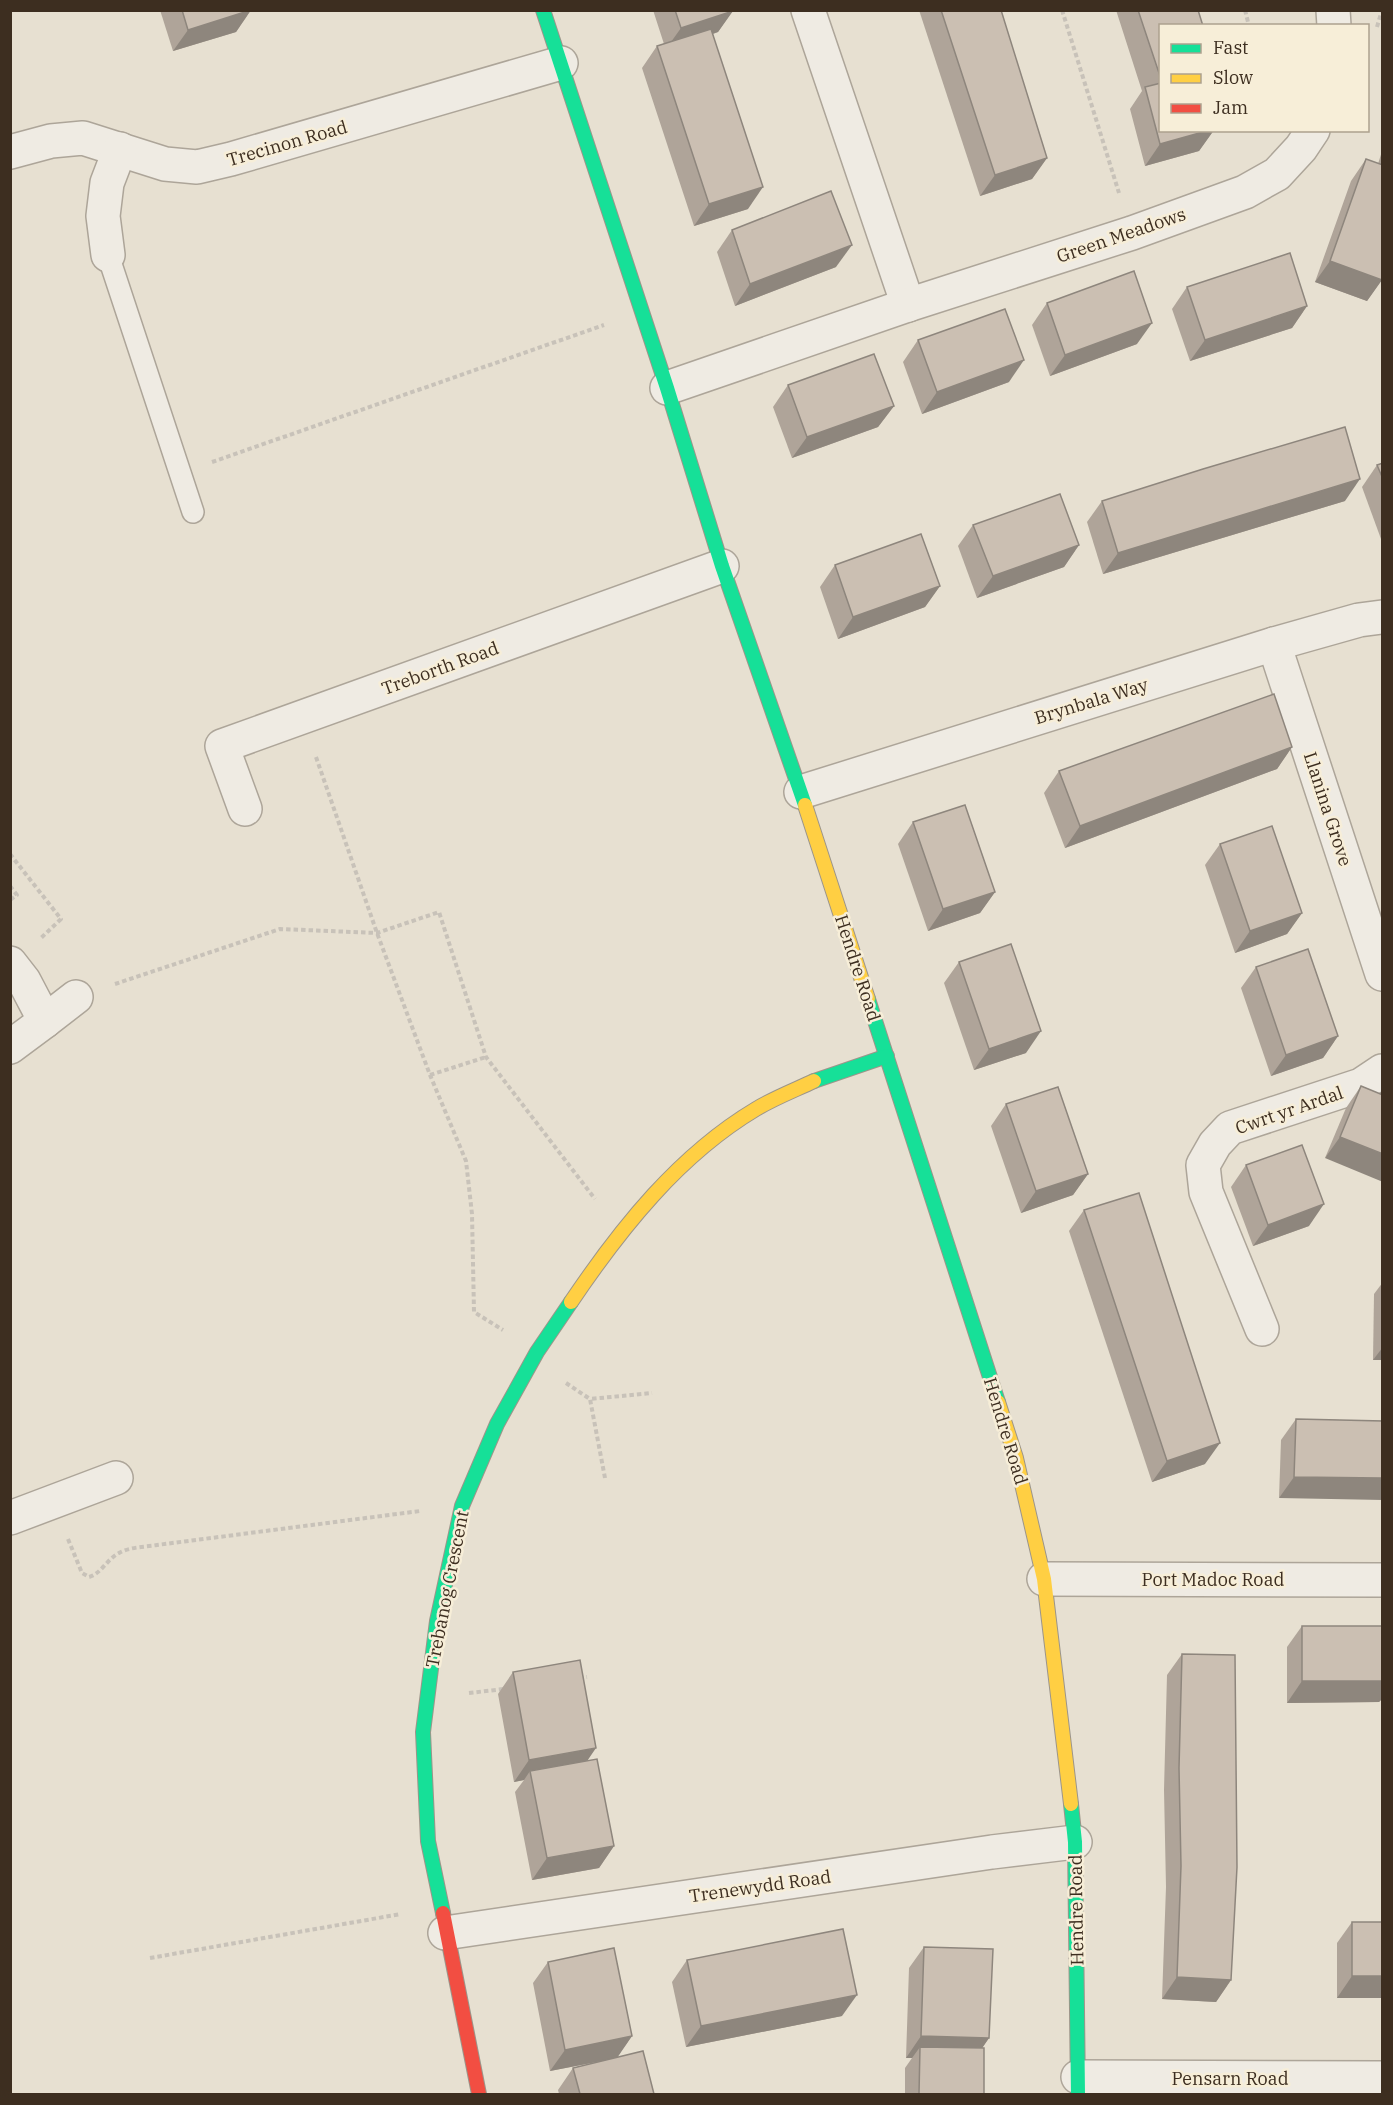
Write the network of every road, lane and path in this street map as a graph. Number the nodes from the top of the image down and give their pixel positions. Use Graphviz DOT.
graph roads {
  1 [pos="543,10"];
  2 [pos="808,10"];
  3 [pos="1062,10"];
  4 [pos="561,63"];
  5 [pos="1312,132"];
  6 [pos="120,149"];
  7 [pos="10,152"];
  8 [pos="1131,233"];
  9 [pos="108,255"];
  10 [pos="908,305"];
  11 [pos="642,312"];
  12 [pos="667,388"];
  13 [pos="180,473"];
  14 [pos="193,512"];
  15 [pos="722,566"];
  16 [pos="1383,617"];
  17 [pos="1274,644"];
  18 [pos="302,717"];
  19 [pos="801,792"];
  20 [pos="245,809"];
  21 [pos="10,854"];
  22 [pos="10,886"];
  23 [pos="10,900"];
  24 [pos="377,933"];
  25 [pos="11,964"];
  26 [pos="1383,974"];
  27 [pos="76,997"];
  28 [pos="45,1021"];
  29 [pos="10,1047"];
  30 [pos="887,1056"];
  31 [pos="486,1057"];
  32 [pos="1383,1071"];
  33 [pos="430,1075"];
  34 [pos="621,1233"];
  35 [pos="1262,1329"];
  36 [pos="537,1352"];
  37 [pos="652,1393"];
  38 [pos="116,1478"];
  39 [pos="605,1478"];
  40 [pos="462,1506"];
  41 [pos="10,1518"];
  42 [pos="67,1536"];
  43 [pos="1044,1579"];
  44 [pos="1383,1580"];
  45 [pos="587,1677"];
  46 [pos="576,1679"];
  47 [pos="507,1689"];
  48 [pos="427,1698"];
  49 [pos="1075,1842"];
  50 [pos="443,1920"];
  51 [pos="150,1958"];
  52 [pos="1383,2078"];
  53 [pos="1078,2086"];
  54 [pos="1286,2086"];
  55 [pos="479,2094"];
  1 -- 4 [label="street, Hendre Road"];
  2 -- 10 [label="street"];
  3 -- 8 [label="path"];
  4 -- 6 [label="street, Trecinon Road"];
  4 -- 11 [label="street, Hendre Road"];
  5 -- 8 [label="street, Green Meadows"];
  6 -- 7 [label="street, Trecinon Road"];
  6 -- 9 [label="street"];
  8 -- 10 [label="street, Green Meadows"];
  9 -- 13 [label="lane"];
  10 -- 12 [label="street, Green Meadows"];
  11 -- 12 [label="street, Hendre Road"];
  11 -- 13 [label="path"];
  12 -- 15 [label="street, Hendre Road"];
  13 -- 14 [label="lane"];
  15 -- 18 [label="street, Treborth Road"];
  15 -- 19 [label="street, Hendre Road"];
  16 -- 17 [label="street, Brynbala Way"];
  17 -- 19 [label="street, Brynbala Way"];
  17 -- 26 [label="street, Llanina Grove"];
  18 -- 20 [label="street, Treborth Road"];
  18 -- 24 [label="path"];
  19 -- 30 [label="street, Hendre Road"];
  21 -- 25 [label="path"];
  22 -- 23 [label="path"];
  24 -- 27 [label="path"];
  24 -- 31 [label="path"];
  24 -- 33 [label="path"];
  25 -- 28 [label="street"];
  27 -- 28 [label="street"];
  28 -- 29 [label="street"];
  30 -- 34 [label="street, Trebanog Crescent"];
  30 -- 43 [label="street, Hendre Road"];
  31 -- 33 [label="path"];
  31 -- 34 [label="path"];
  32 -- 35 [label="street, Cwrt yr Ardal"];
  33 -- 36 [label="path"];
  34 -- 36 [label="street, Trebanog Crescent"];
  36 -- 40 [label="street, Trebanog Crescent"];
  37 -- 39 [label="path"];
  38 -- 41 [label="street"];
  40 -- 42 [label="path"];
  40 -- 48 [label="street, Trebanog Crescent"];
  43 -- 44 [label="street, Port Madoc Road"];
  43 -- 49 [label="street, Hendre Road"];
  45 -- 46 [label="path"];
  47 -- 48 [label="path"];
  48 -- 50 [label="street, Trebanog Crescent"];
  49 -- 50 [label="street, Trenewydd Road"];
  49 -- 53 [label="street, Hendre Road"];
  50 -- 51 [label="path"];
  50 -- 55 [label="street, Trebanog Crescent"];
  52 -- 54 [label="street, Pensarn Road"];
  53 -- 54 [label="street, Pensarn Road"];
}
